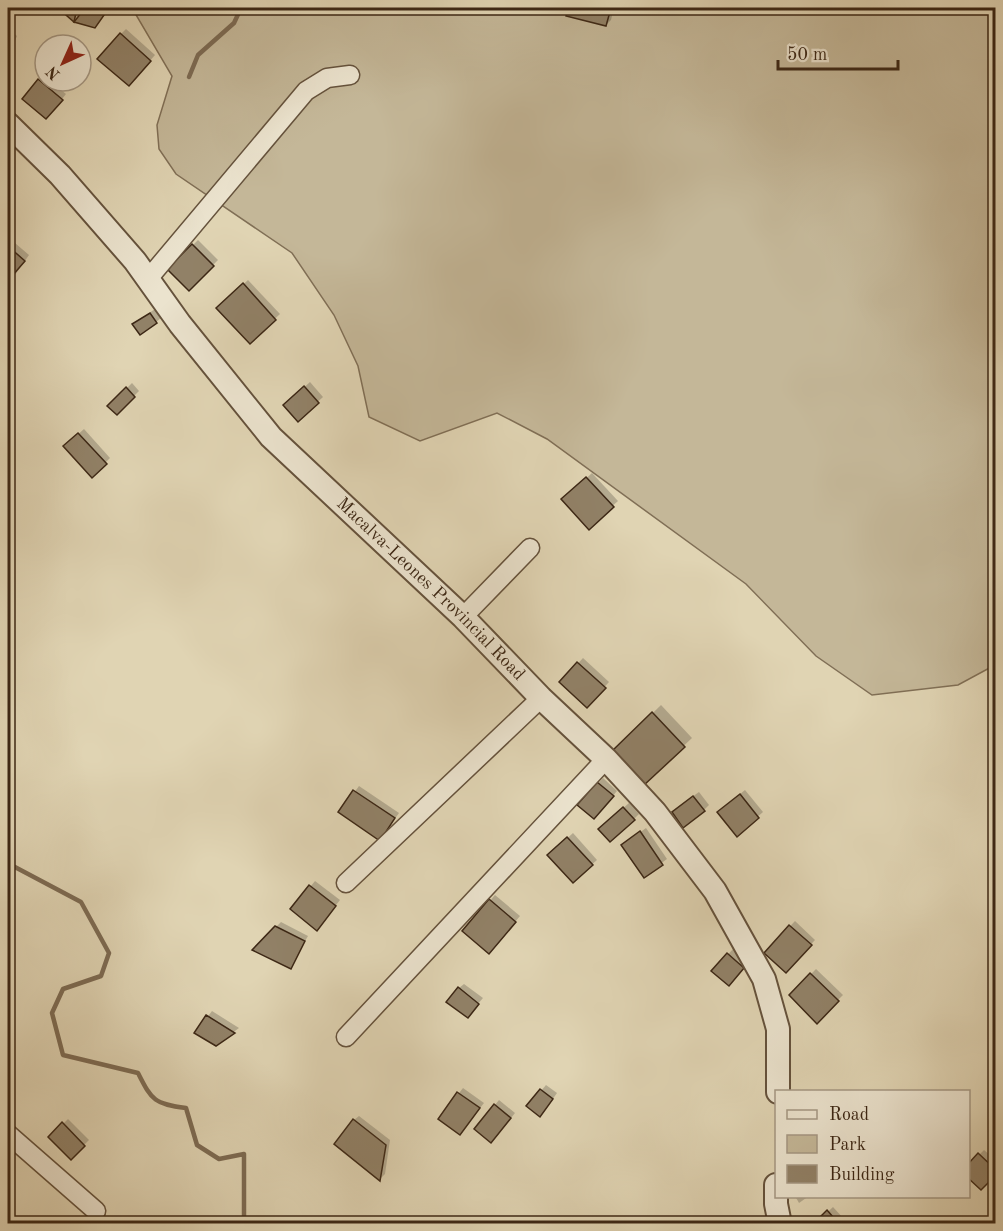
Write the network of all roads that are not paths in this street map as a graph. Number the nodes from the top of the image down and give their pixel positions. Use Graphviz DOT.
graph roads {
  1 [pos="350,75"];
  2 [pos="8,124"];
  3 [pos="148,279"];
  4 [pos="530,548"];
  5 [pos="463,617"];
  6 [pos="541,698"];
  7 [pos="606,759"];
  8 [pos="346,883"];
  9 [pos="346,1037"];
  10 [pos="778,1090"];
  11 [pos="8,1134"];
  12 [pos="776,1198"];
  13 [pos="96,1211"];
  14 [pos="780,1224"];
  1 -- 3 [label="street"];
  2 -- 3 [label="street, Macalva-Leones Provincial Road"];
  3 -- 5 [label="street, Macalva-Leones Provincial Road"];
  4 -- 5 [label="street"];
  5 -- 6 [label="street, Macalva-Leones Provincial Road"];
  6 -- 7 [label="street, Macalva-Leones Provincial Road"];
  6 -- 8 [label="street"];
  7 -- 9 [label="street"];
  7 -- 10 [label="street, Macalva-Leones Provincial Road"];
  11 -- 13 [label="street"];
  12 -- 14 [label="street"];
}
